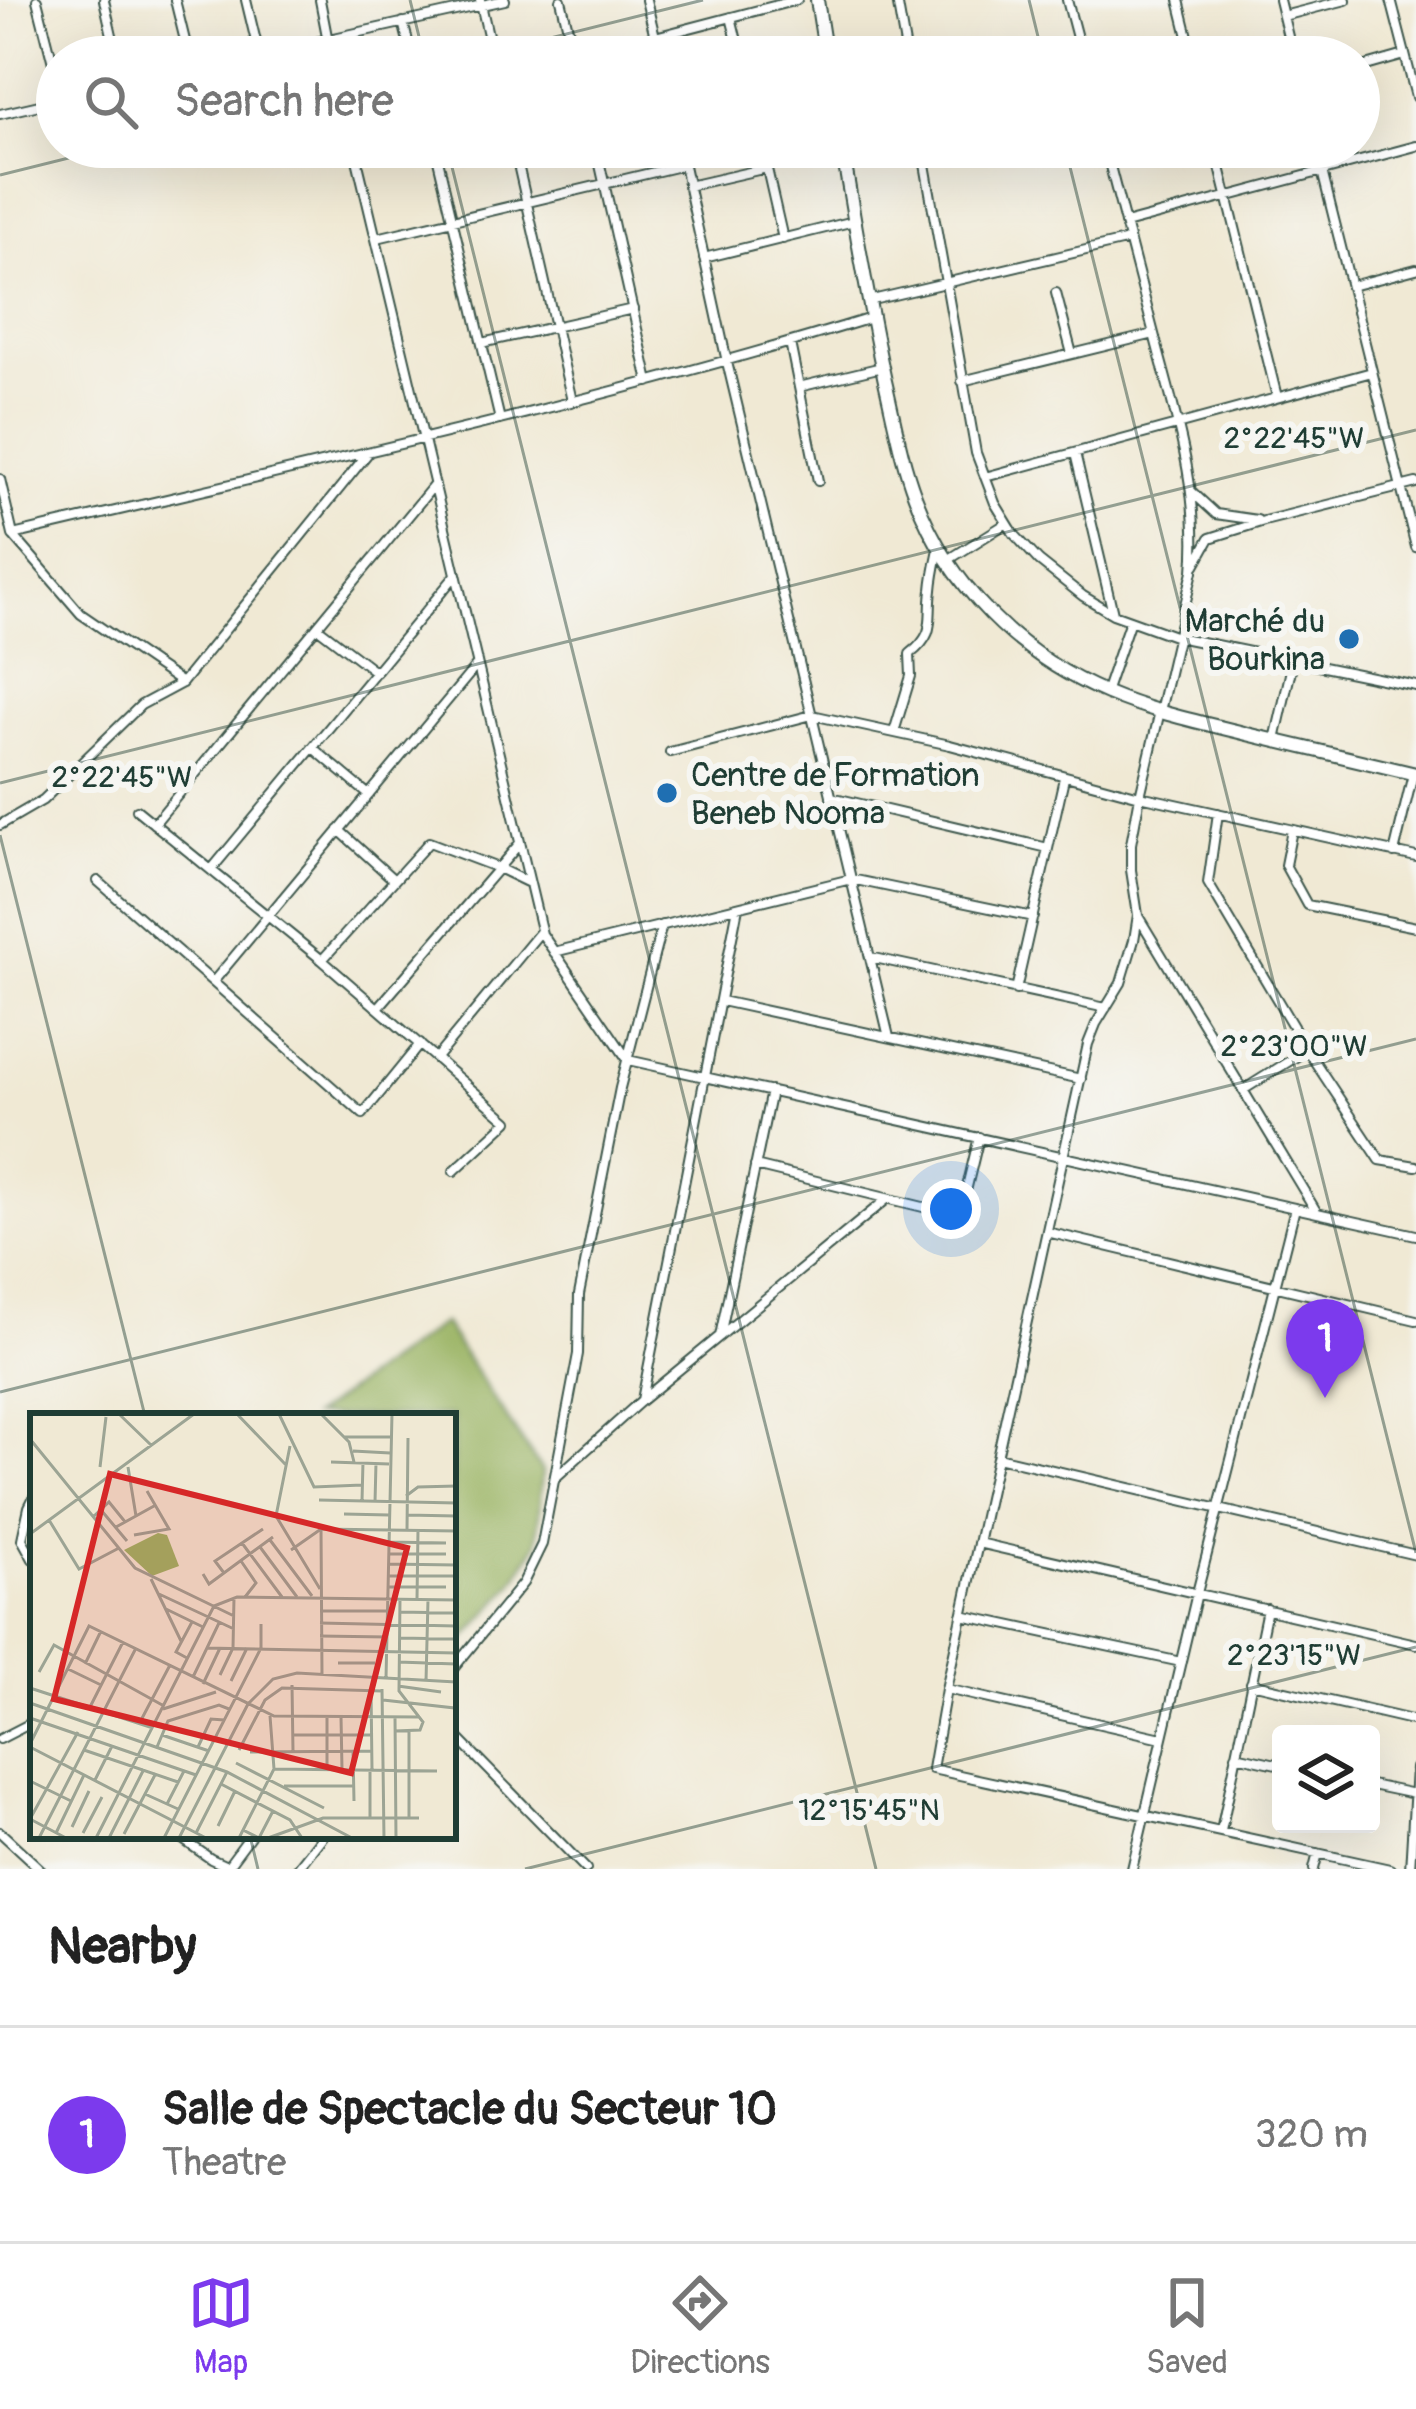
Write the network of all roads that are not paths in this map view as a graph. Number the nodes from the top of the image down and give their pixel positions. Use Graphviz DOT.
graph roads {
  1 [pos="37,0"];
  2 [pos="104,0"];
  3 [pos="175,0"];
  4 [pos="246,0"];
  5 [pos="320,0"];
  6 [pos="505,0"];
  7 [pos="561,0"];
  8 [pos="646,0"];
  9 [pos="797,0"];
  10 [pos="817,0"];
  11 [pos="1067,0"];
  12 [pos="1179,0"];
  13 [pos="1279,0"];
  14 [pos="1346,0"];
  15 [pos="1391,0"];
  16 [pos="901,1"];
  17 [pos="481,3"];
  18 [pos="1283,16"];
  19 [pos="731,17"];
  20 [pos="403,22"];
  21 [pos="46,36"];
  22 [pos="112,36"];
  23 [pos="184,36"];
  24 [pos="255,36"];
  25 [pos="326,36"];
  26 [pos="340,36"];
  27 [pos="407,36"];
  28 [pos="488,36"];
  29 [pos="570,36"];
  30 [pos="655,36"];
  31 [pos="659,36"];
  32 [pos="736,36"];
  33 [pos="823,36"];
  34 [pos="905,36"];
  35 [pos="1076,36"];
  36 [pos="1188,36"];
  37 [pos="1288,36"];
  38 [pos="1405,55"];
  39 [pos="1380,62"];
  40 [pos="1416,98"];
  41 [pos="36,106"];
  42 [pos="0,115"];
  43 [pos="1416,146"];
  44 [pos="1380,156"];
  45 [pos="359,168"];
  46 [pos="440,168"];
  47 [pos="519,168"];
  48 [pos="601,168"];
  49 [pos="671,168"];
  50 [pos="685,168"];
  51 [pos="767,168"];
  52 [pos="846,168"];
  53 [pos="926,168"];
  54 [pos="1110,168"];
  55 [pos="1221,168"];
  56 [pos="1321,168"];
  57 [pos="1333,168"];
  58 [pos="1322,171"];
  59 [pos="604,184"];
  60 [pos="688,186"];
  61 [pos="1228,196"];
  62 [pos="527,202"];
  63 [pos="453,220"];
  64 [pos="855,221"];
  65 [pos="1125,224"];
  66 [pos="377,238"];
  67 [pos="784,239"];
  68 [pos="1129,240"];
  69 [pos="704,258"];
  70 [pos="1416,269"];
  71 [pos="945,283"];
  72 [pos="1351,286"];
  73 [pos="1056,293"];
  74 [pos="868,301"];
  75 [pos="632,309"];
  76 [pos="871,318"];
  77 [pos="556,326"];
  78 [pos="1154,334"];
  79 [pos="790,343"];
  80 [pos="482,344"];
  81 [pos="1072,354"];
  82 [pos="728,362"];
  83 [pos="882,367"];
  84 [pos="1372,372"];
  85 [pos="962,381"];
  86 [pos="649,382"];
  87 [pos="799,387"];
  88 [pos="1277,398"];
  89 [pos="572,401"];
  90 [pos="500,420"];
  91 [pos="1178,424"];
  92 [pos="423,438"];
  93 [pos="370,451"];
  94 [pos="1075,453"];
  95 [pos="985,477"];
  96 [pos="0,479"];
  97 [pos="818,481"];
  98 [pos="1416,483"];
  99 [pos="434,485"];
  100 [pos="1401,487"];
  101 [pos="1191,491"];
  102 [pos="1264,521"];
  103 [pos="1007,523"];
  104 [pos="13,536"];
  105 [pos="1416,547"];
  106 [pos="939,548"];
  107 [pos="947,561"];
  108 [pos="1192,571"];
  109 [pos="456,575"];
  110 [pos="1113,614"];
  111 [pos="1130,620"];
  112 [pos="317,627"];
  113 [pos="1177,637"];
  114 [pos="1293,661"];
  115 [pos="477,665"];
  116 [pos="376,672"];
  117 [pos="182,683"];
  118 [pos="1416,686"];
  119 [pos="1105,693"];
  120 [pos="1159,712"];
  121 [pos="812,715"];
  122 [pos="893,733"];
  123 [pos="1275,740"];
  124 [pos="313,748"];
  125 [pos="670,752"];
  126 [pos="1414,774"];
  127 [pos="1064,778"];
  128 [pos="369,795"];
  129 [pos="1140,796"];
  130 [pos="831,797"];
  131 [pos="137,810"];
  132 [pos="1218,813"];
  133 [pos="154,824"];
  134 [pos="0,825"];
  135 [pos="339,830"];
  136 [pos="1292,830"];
  137 [pos="520,842"];
  138 [pos="1048,848"];
  139 [pos="1394,853"];
  140 [pos="1416,857"];
  141 [pos="498,868"];
  142 [pos="211,871"];
  143 [pos="851,879"];
  144 [pos="394,880"];
  145 [pos="98,881"];
  146 [pos="530,884"];
  147 [pos="738,907"];
  148 [pos="1138,915"];
  149 [pos="268,916"];
  150 [pos="1033,917"];
  151 [pos="662,925"];
  152 [pos="1416,927"];
  153 [pos="541,931"];
  154 [pos="554,952"];
  155 [pos="870,957"];
  156 [pos="322,960"];
  157 [pos="213,982"];
  158 [pos="1016,990"];
  159 [pos="722,1001"];
  160 [pos="378,1008"];
  161 [pos="1106,1008"];
  162 [pos="889,1037"];
  163 [pos="420,1044"];
  164 [pos="1307,1050"];
  165 [pos="436,1058"];
  166 [pos="628,1060"];
  167 [pos="706,1077"];
  168 [pos="1081,1079"];
  169 [pos="1243,1090"];
  170 [pos="771,1091"];
  171 [pos="979,1137"];
  172 [pos="1064,1156"];
  173 [pos="755,1166"];
  174 [pos="1416,1166"];
  175 [pos="454,1171"];
  176 [pos="887,1199"];
  177 [pos="1295,1208"];
  178 [pos="1317,1213"];
  179 [pos="1047,1232"];
  180 [pos="1416,1234"];
  181 [pos="1275,1286"];
  182 [pos="1416,1320"];
  183 [pos="720,1337"];
  184 [pos="642,1400"];
  185 [pos="997,1456"];
  186 [pos="554,1479"];
  187 [pos="1218,1509"];
  188 [pos="30,1510"];
  189 [pos="978,1543"];
  190 [pos="30,1554"];
  191 [pos="1416,1555"];
  192 [pos="1197,1593"];
  193 [pos="1267,1610"];
  194 [pos="962,1615"];
  195 [pos="1416,1644"];
  196 [pos="1180,1662"];
  197 [pos="456,1665"];
  198 [pos="1251,1683"];
  199 [pos="946,1689"];
  200 [pos="1416,1720"];
  201 [pos="30,1723"];
  202 [pos="456,1736"];
  203 [pos="1162,1738"];
  204 [pos="0,1739"];
  205 [pos="1236,1755"];
  206 [pos="1272,1763"];
  207 [pos="1416,1768"];
  208 [pos="1380,1787"];
  209 [pos="1414,1794"];
  210 [pos="1144,1814"];
  211 [pos="1221,1831"];
  212 [pos="0,1832"];
  213 [pos="182,1839"];
  214 [pos="248,1839"];
  215 [pos="320,1839"];
  216 [pos="1318,1853"];
  217 [pos="230,1868"];
  218 [pos="40,1869"];
  219 [pos="297,1869"];
  220 [pos="586,1869"];
  221 [pos="1132,1869"];
  222 [pos="1314,1869"];
  223 [pos="1390,1869"];
  224 [pos="1410,1869"];
  1 -- 21 [label="street"];
  2 -- 22 [label="street"];
  3 -- 23 [label="street"];
  4 -- 24 [label="street"];
  5 -- 25 [label="street"];
  6 -- 17 [label="street"];
  7 -- 29 [label="street"];
  8 -- 30 [label="street"];
  9 -- 19 [label="street"];
  10 -- 33 [label="street"];
  11 -- 35 [label="street"];
  12 -- 36 [label="street"];
  13 -- 18 [label="street"];
  14 -- 18 [label="street"];
  15 -- 38 [label="street"];
  16 -- 34 [label="street"];
  17 -- 20 [label="street"];
  17 -- 28 [label="street"];
  18 -- 37 [label="street"];
  19 -- 31 [label="street"];
  19 -- 32 [label="street"];
  20 -- 26 [label="street"];
  20 -- 27 [label="street"];
  38 -- 39 [label="street"];
  38 -- 40 [label="street"];
  41 -- 42 [label="street"];
  43 -- 44 [label="street"];
  45 -- 66 [label="street"];
  46 -- 63 [label="street"];
  47 -- 62 [label="street"];
  48 -- 59 [label="street"];
  49 -- 59 [label="street"];
  50 -- 60 [label="street"];
  51 -- 60 [label="street"];
  51 -- 67 [label="street"];
  52 -- 64 [label="street"];
  53 -- 71 [label="street"];
  54 -- 65 [label="street"];
  55 -- 61 [label="street"];
  56 -- 58 [label="street"];
  57 -- 58 [label="street"];
  58 -- 61 [label="street"];
  58 -- 72 [label="street"];
  59 -- 62 [label="street"];
  59 -- 75 [label="street"];
  60 -- 69 [label="street"];
  61 -- 65 [label="street"];
  61 -- 88 [label="street"];
  62 -- 63 [label="street"];
  62 -- 77 [label="street"];
  63 -- 66 [label="street"];
  63 -- 80 [label="street"];
  64 -- 67 [label="street"];
  64 -- 74 [label="street"];
  65 -- 68 [label="street"];
  66 -- 92 [label="street"];
  67 -- 69 [label="street"];
  68 -- 71 [label="street"];
  68 -- 78 [label="street"];
  69 -- 82 [label="street"];
  70 -- 72 [label="street"];
  71 -- 74 [label="street"];
  71 -- 85 [label="street"];
  72 -- 84 [label="street"];
  73 -- 81 [label="street"];
  74 -- 76 [label="street"];
  75 -- 77 [label="street"];
  75 -- 86 [label="street"];
  76 -- 79 [label="street"];
  76 -- 83 [label="street"];
  77 -- 80 [label="street"];
  77 -- 89 [label="street"];
  78 -- 81 [label="street"];
  78 -- 91 [label="street"];
  79 -- 82 [label="street"];
  79 -- 87 [label="street"];
  80 -- 90 [label="street"];
  81 -- 85 [label="street"];
  82 -- 86 [label="street"];
  82 -- 121 [label="street"];
  83 -- 87 [label="street"];
  83 -- 106 [label="street"];
  84 -- 88 [label="street"];
  84 -- 100 [label="street"];
  85 -- 95 [label="street"];
  86 -- 89 [label="street"];
  87 -- 97 [label="street"];
  88 -- 91 [label="street"];
  89 -- 90 [label="street"];
  90 -- 92 [label="street"];
  91 -- 94 [label="street"];
  91 -- 101 [label="street"];
  92 -- 93 [label="street"];
  92 -- 99 [label="street"];
  93 -- 104 [label="street"];
  93 -- 117 [label="street"];
  94 -- 95 [label="street"];
  94 -- 110 [label="street"];
  95 -- 103 [label="street"];
  96 -- 104 [label="street"];
  98 -- 100 [label="street"];
  99 -- 109 [label="street"];
  99 -- 112 [label="street"];
  100 -- 102 [label="street"];
  100 -- 105 [label="street"];
  101 -- 102 [label="street"];
  101 -- 108 [label="street"];
  102 -- 108 [label="street"];
  103 -- 107 [label="street"];
  103 -- 110 [label="street"];
  104 -- 117 [label="street"];
  106 -- 107 [label="street"];
  106 -- 122 [label="street"];
  107 -- 119 [label="street"];
  108 -- 113 [label="street"];
  109 -- 115 [label="street"];
  109 -- 116 [label="street"];
  110 -- 111 [label="street"];
  111 -- 113 [label="street"];
  111 -- 119 [label="street"];
  112 -- 116 [label="street"];
  112 -- 133 [label="street"];
  113 -- 114 [label="street"];
  113 -- 120 [label="street"];
  114 -- 118 [label="street"];
  114 -- 123 [label="street"];
  115 -- 128 [label="street"];
  115 -- 137 [label="street"];
  116 -- 124 [label="street"];
  117 -- 134 [label="street"];
  119 -- 120 [label="street"];
  120 -- 123 [label="street"];
  120 -- 129 [label="street"];
  121 -- 122 [label="street"];
  121 -- 125 [label="street"];
  121 -- 130 [label="street"];
  122 -- 127 [label="street"];
  123 -- 126 [label="street"];
  124 -- 128 [label="street"];
  124 -- 142 [label="street"];
  126 -- 139 [label="street"];
  127 -- 129 [label="street"];
  127 -- 138 [label="street"];
  128 -- 135 [label="street"];
  129 -- 132 [label="street"];
  129 -- 148 [label="street"];
  130 -- 138 [label="street"];
  130 -- 143 [label="street"];
  131 -- 133 [label="street"];
  132 -- 136 [label="street"];
  132 -- 164 [label="street"];
  133 -- 142 [label="street"];
  135 -- 144 [label="street"];
  135 -- 149 [label="street"];
  136 -- 139 [label="street"];
  136 -- 152 [label="street"];
  137 -- 141 [label="street"];
  137 -- 146 [label="street"];
  138 -- 150 [label="street"];
  139 -- 140 [label="street"];
  141 -- 144 [label="street"];
  141 -- 146 [label="street"];
  141 -- 160 [label="street"];
  142 -- 149 [label="street"];
  143 -- 147 [label="street"];
  143 -- 150 [label="street"];
  143 -- 155 [label="street"];
  144 -- 156 [label="street"];
  145 -- 157 [label="street"];
  146 -- 153 [label="street"];
  147 -- 151 [label="street"];
  147 -- 159 [label="street"];
  148 -- 161 [label="street"];
  148 -- 169 [label="street"];
  149 -- 156 [label="street"];
  149 -- 157 [label="street"];
  150 -- 158 [label="street"];
  151 -- 154 [label="street"];
  151 -- 166 [label="street"];
  153 -- 154 [label="street"];
  153 -- 165 [label="street"];
  154 -- 166 [label="street"];
  155 -- 158 [label="street"];
  155 -- 162 [label="street"];
  156 -- 160 [label="street"];
  157 -- 163 [label="street"];
  158 -- 161 [label="street"];
  159 -- 162 [label="street"];
  159 -- 167 [label="street"];
  160 -- 163 [label="street"];
  161 -- 168 [label="street"];
  162 -- 168 [label="street"];
  163 -- 165 [label="street"];
  164 -- 169 [label="street"];
  164 -- 174 [label="street"];
  165 -- 175 [label="street"];
  166 -- 167 [label="street"];
  166 -- 186 [label="street"];
  167 -- 170 [label="street"];
  167 -- 184 [label="street"];
  168 -- 172 [label="street"];
  169 -- 178 [label="street"];
  170 -- 171 [label="street"];
  170 -- 173 [label="street"];
  171 -- 172 [label="street"];
  171 -- 176 [label="street"];
  172 -- 177 [label="street"];
  172 -- 179 [label="street"];
  173 -- 176 [label="street"];
  173 -- 183 [label="street"];
  176 -- 183 [label="street"];
  177 -- 178 [label="street"];
  177 -- 181 [label="street"];
  178 -- 180 [label="street"];
  179 -- 181 [label="street"];
  179 -- 185 [label="street"];
  181 -- 182 [label="street"];
  181 -- 187 [label="street"];
  183 -- 184 [label="street"];
  184 -- 186 [label="street"];
  185 -- 187 [label="street"];
  185 -- 189 [label="street"];
  186 -- 197 [label="street"];
  187 -- 191 [label="street"];
  187 -- 192 [label="street"];
  188 -- 190 [label="street"];
  189 -- 192 [label="street"];
  189 -- 194 [label="street"];
  192 -- 193 [label="street"];
  192 -- 196 [label="street"];
  193 -- 195 [label="street"];
  193 -- 198 [label="street"];
  194 -- 196 [label="street"];
  194 -- 199 [label="street"];
  196 -- 203 [label="street"];
  198 -- 200 [label="street"];
  198 -- 205 [label="street"];
  199 -- 203 [label="street"];
  199 -- 210 [label="street"];
  201 -- 204 [label="street"];
  202 -- 220 [label="street"];
  203 -- 210 [label="street"];
  205 -- 206 [label="street"];
  205 -- 211 [label="street"];
  207 -- 209 [label="street"];
  208 -- 209 [label="street"];
  209 -- 224 [label="street"];
  210 -- 211 [label="street"];
  210 -- 221 [label="street"];
  211 -- 216 [label="street"];
  212 -- 218 [label="street"];
  213 -- 217 [label="street"];
  214 -- 217 [label="street"];
  215 -- 219 [label="street"];
  216 -- 222 [label="street"];
  216 -- 223 [label="street"];
}
